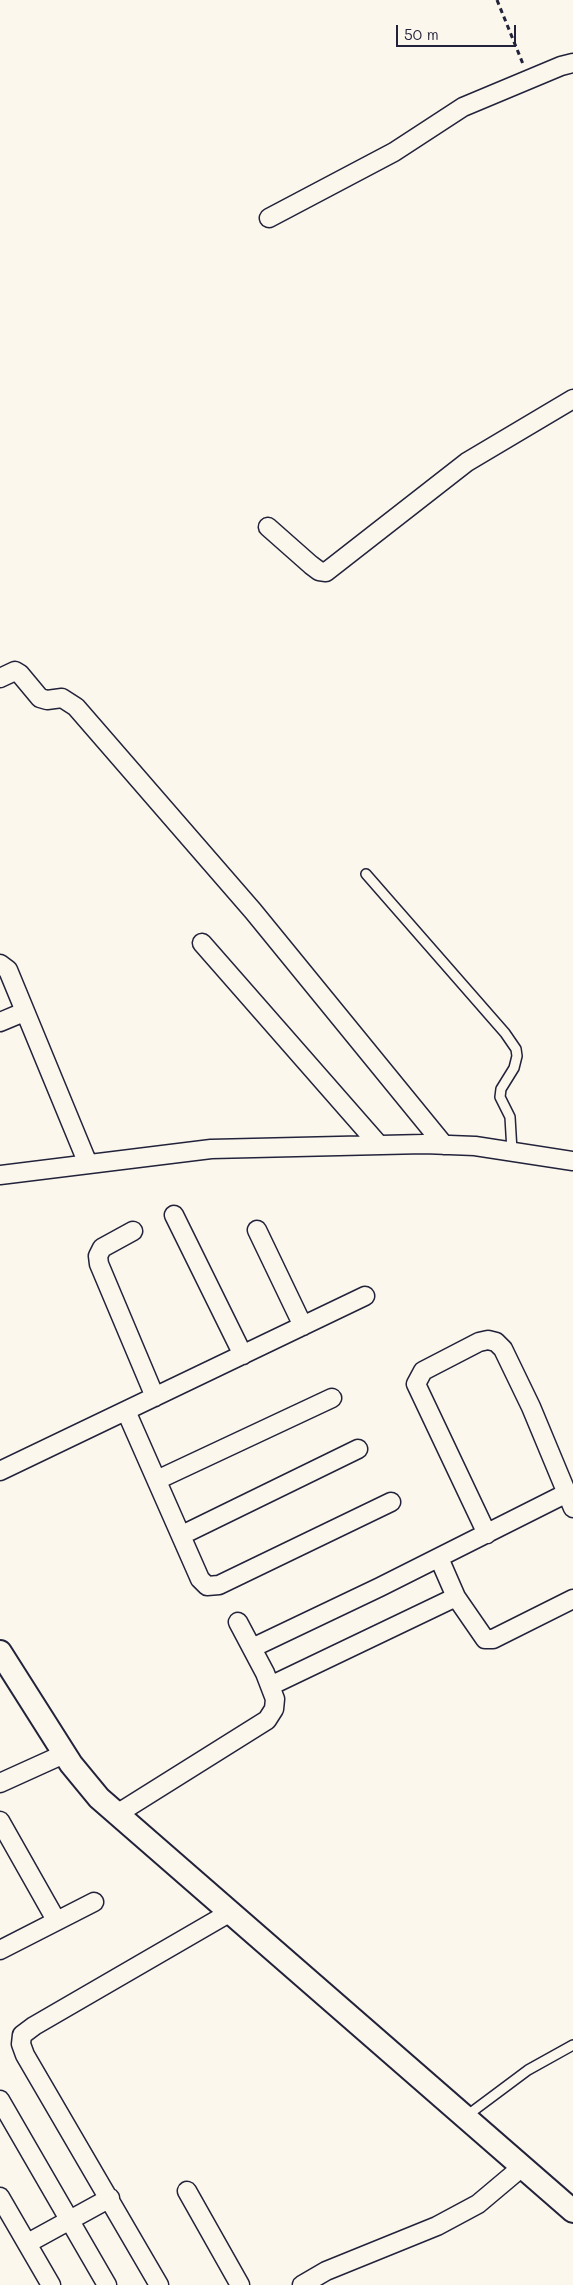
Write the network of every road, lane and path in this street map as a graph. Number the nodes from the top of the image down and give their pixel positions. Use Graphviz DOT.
graph roads {
  1 [pos="497,0"];
  2 [pos="573,63"];
  3 [pos="528,79"];
  4 [pos="268,218"];
  5 [pos="573,398"];
  6 [pos="268,527"];
  7 [pos="0,678"];
  8 [pos="366,874"];
  9 [pos="202,943"];
  10 [pos="0,964"];
  11 [pos="24,1012"];
  12 [pos="0,1022"];
  13 [pos="379,1145"];
  14 [pos="444,1145"];
  15 [pos="512,1151"];
  16 [pos="573,1161"];
  17 [pos="88,1164"];
  18 [pos="0,1175"];
  19 [pos="174,1215"];
  20 [pos="257,1230"];
  21 [pos="133,1231"];
  22 [pos="366,1296"];
  23 [pos="303,1326"];
  24 [pos="243,1355"];
  25 [pos="155,1397"];
  26 [pos="332,1398"];
  27 [pos="126,1411"];
  28 [pos="358,1449"];
  29 [pos="0,1471"];
  30 [pos="157,1480"];
  31 [pos="570,1500"];
  32 [pos="391,1502"];
  33 [pos="487,1534"];
  34 [pos="182,1535"];
  35 [pos="438,1558"];
  36 [pos="456,1597"];
  37 [pos="571,1604"];
  38 [pos="238,1622"];
  39 [pos="252,1648"];
  40 [pos="0,1652"];
  41 [pos="270,1686"];
  42 [pos="64,1754"];
  43 [pos="0,1783"];
  44 [pos="117,1814"];
  45 [pos="0,1821"];
  46 [pos="94,1902"];
  47 [pos="229,1913"];
  48 [pos="56,1920"];
  49 [pos="0,1950"];
  50 [pos="573,2045"];
  51 [pos="0,2100"];
  52 [pos="464,2117"];
  53 [pos="522,2167"];
  54 [pos="187,2191"];
  55 [pos="0,2197"];
  56 [pos="110,2198"];
  57 [pos="573,2211"];
  58 [pos="68,2221"];
  59 [pos="28,2243"];
  60 [pos="51,2285"];
  61 [pos="106,2285"];
  62 [pos="159,2285"];
  63 [pos="240,2285"];
  64 [pos="302,2285"];
  1 -- 3 [label="path"];
  2 -- 3 [label="street"];
  3 -- 4 [label="street"];
  5 -- 6 [label="street"];
  7 -- 14 [label="street"];
  8 -- 15 [label="lane"];
  9 -- 13 [label="street"];
  10 -- 11 [label="street"];
  11 -- 12 [label="street"];
  11 -- 17 [label="street"];
  13 -- 14 [label="street"];
  13 -- 17 [label="street"];
  14 -- 15 [label="street"];
  15 -- 16 [label="street"];
  17 -- 18 [label="street"];
  19 -- 24 [label="street"];
  20 -- 23 [label="street"];
  21 -- 25 [label="street"];
  22 -- 23 [label="street"];
  23 -- 24 [label="street"];
  24 -- 25 [label="street"];
  25 -- 27 [label="street"];
  26 -- 30 [label="street"];
  27 -- 29 [label="street"];
  27 -- 30 [label="street"];
  28 -- 34 [label="street"];
  30 -- 34 [label="street"];
  31 -- 33 [label="street"];
  31 -- 33 [label="street"];
  32 -- 34 [label="street"];
  33 -- 35 [label="street"];
  35 -- 36 [label="street"];
  35 -- 39 [label="street"];
  36 -- 37 [label="street"];
  36 -- 41 [label="street"];
  38 -- 39 [label="street"];
  39 -- 41 [label="street"];
  40 -- 42 [label="street"];
  41 -- 44 [label="street"];
  42 -- 43 [label="street"];
  42 -- 44 [label="street"];
  44 -- 47 [label="street"];
  45 -- 48 [label="street"];
  46 -- 48 [label="street"];
  47 -- 52 [label="street"];
  47 -- 56 [label="street"];
  48 -- 49 [label="street"];
  50 -- 52 [label="lane"];
  51 -- 58 [label="street"];
  52 -- 53 [label="street"];
  53 -- 57 [label="street"];
  53 -- 64 [label="street"];
  54 -- 63 [label="street"];
  55 -- 59 [label="street"];
  56 -- 58 [label="street"];
  56 -- 62 [label="street"];
  58 -- 59 [label="street"];
  58 -- 61 [label="street"];
  59 -- 60 [label="street"];
}
